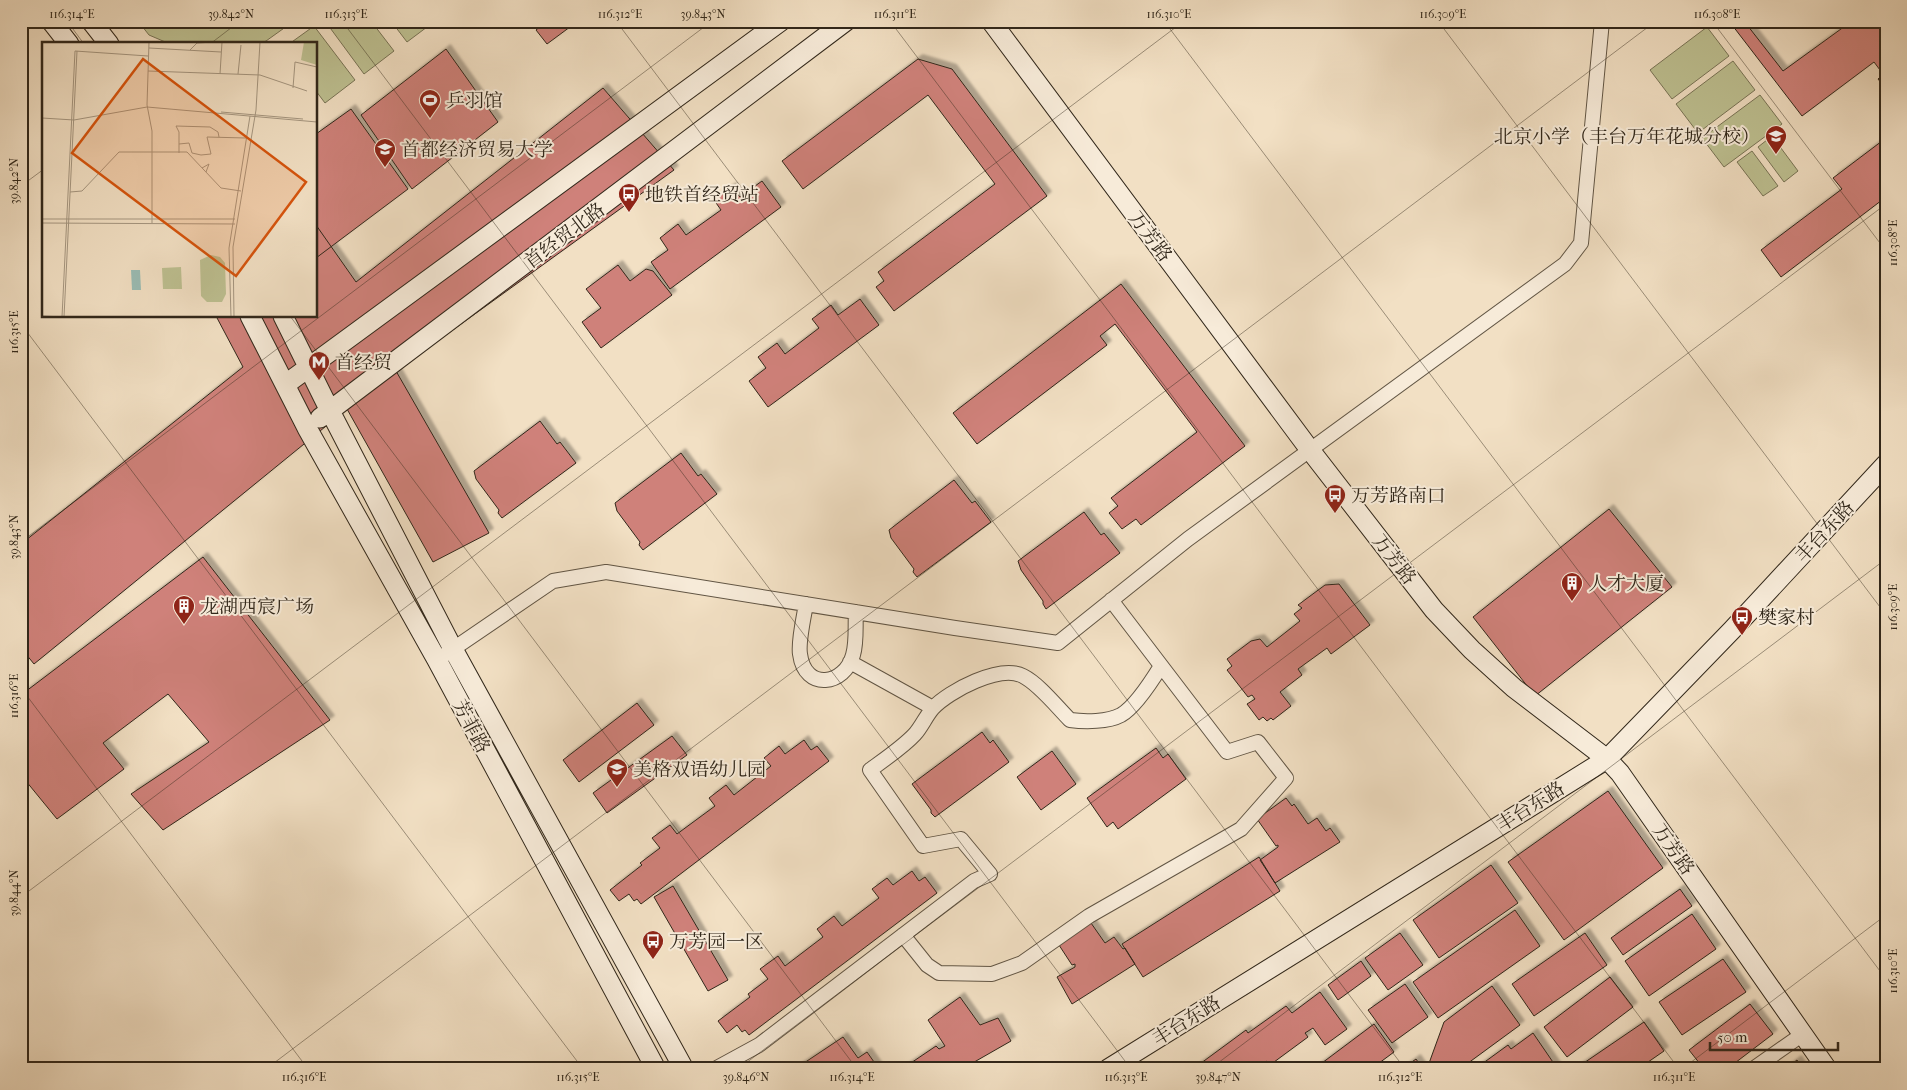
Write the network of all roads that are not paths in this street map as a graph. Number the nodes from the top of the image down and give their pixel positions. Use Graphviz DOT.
graph roads {
  1 [pos="51,21"];
  2 [pos="90,21"];
  3 [pos="781,21"];
  4 [pos="846,21"];
  5 [pos="991,21"];
  6 [pos="1602,21"];
  7 [pos="67,42"];
  8 [pos="107,42"];
  9 [pos="251,318"];
  10 [pos="284,318"];
  11 [pos="309,367"];
  12 [pos="286,384"];
  13 [pos="330,411"];
  14 [pos="307,428"];
  15 [pos="1310,450"];
  16 [pos="1886,464"];
  17 [pos="1112,600"];
  18 [pos="806,604"];
  19 [pos="856,612"];
  20 [pos="453,649"];
  21 [pos="437,660"];
  22 [pos="850,662"];
  23 [pos="1161,666"];
  24 [pos="933,708"];
  25 [pos="1607,758"];
  26 [pos="903,935"];
  27 [pos="1803,1034"];
  28 [pos="656,1069"];
  29 [pos="684,1069"];
  30 [pos="715,1069"];
  31 [pos="1108,1069"];
  32 [pos="1753,1069"];
  33 [pos="1827,1069"];
  1 -- 7 [label="street"];
  2 -- 8 [label="street"];
  3 -- 11 [label="street"];
  4 -- 13 [label="street, 首经贸北路"];
  5 -- 15 [label="street, 万芳路"];
  6 -- 15 [label="street"];
  9 -- 12 [label="street, 芳菲路"];
  10 -- 11 [label="street, 芳菲路"];
  11 -- 12 [label="street"];
  11 -- 13 [label="street, 芳菲路"];
  12 -- 14 [label="street, 芳菲路"];
  13 -- 14 [label="street, 首经贸北路"];
  13 -- 20 [label="street, 芳菲路"];
  14 -- 21 [label="street, 芳菲路"];
  15 -- 17 [label="street"];
  15 -- 25 [label="street, 万芳路"];
  16 -- 25 [label="street, 丰台东路"];
  17 -- 19 [label="street"];
  17 -- 23 [label="street"];
  18 -- 19 [label="street"];
  18 -- 20 [label="street"];
  18 -- 22 [label="street"];
  19 -- 22 [label="street"];
  20 -- 21 [label="street"];
  20 -- 29 [label="street, 芳菲路"];
  21 -- 28 [label="street, 芳菲路"];
  22 -- 24 [label="street"];
  23 -- 24 [label="street"];
  23 -- 26 [label="street"];
  24 -- 26 [label="street"];
  25 -- 27 [label="street, 万芳路"];
  25 -- 31 [label="street, 丰台东路"];
  26 -- 30 [label="street"];
  27 -- 32 [label="street"];
  27 -- 33 [label="street, 万芳路"];
}
